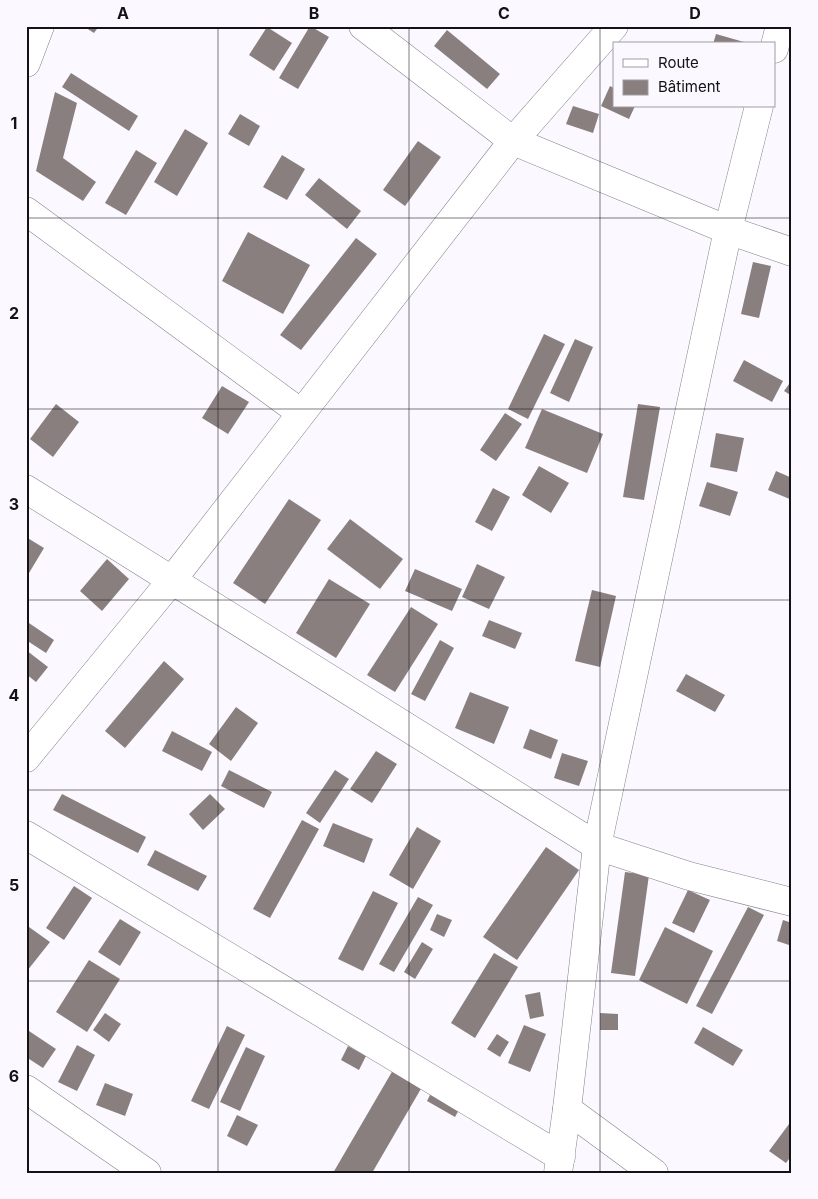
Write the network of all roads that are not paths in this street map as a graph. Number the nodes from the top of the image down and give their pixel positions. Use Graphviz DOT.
graph roads {
  1 [pos="40,26"];
  2 [pos="363,26"];
  3 [pos="614,26"];
  4 [pos="780,26"];
  5 [pos="776,42"];
  6 [pos="26,63"];
  7 [pos="759,108"];
  8 [pos="513,141"];
  9 [pos="26,211"];
  10 [pos="728,230"];
  11 [pos="792,252"];
  12 [pos="302,414"];
  13 [pos="26,490"];
  14 [pos="172,580"];
  15 [pos="26,758"];
  16 [pos="26,835"];
  17 [pos="597,846"];
  18 [pos="792,902"];
  19 [pos="26,1089"];
  20 [pos="567,1109"];
  21 [pos="560,1165"];
  22 [pos="147,1173"];
  23 [pos="654,1173"];
  1 -- 6 [label="street"];
  2 -- 8 [label="street"];
  3 -- 8 [label="street"];
  4 -- 5 [label="street"];
  7 -- 10 [label="street"];
  8 -- 10 [label="street"];
  8 -- 12 [label="street"];
  9 -- 12 [label="street"];
  10 -- 11 [label="street"];
  10 -- 17 [label="street"];
  12 -- 14 [label="street"];
  13 -- 14 [label="street"];
  14 -- 15 [label="street"];
  14 -- 17 [label="street"];
  16 -- 21 [label="street"];
  17 -- 18 [label="street"];
  17 -- 20 [label="street"];
  19 -- 22 [label="street"];
  20 -- 21 [label="street"];
  20 -- 23 [label="street"];
}
